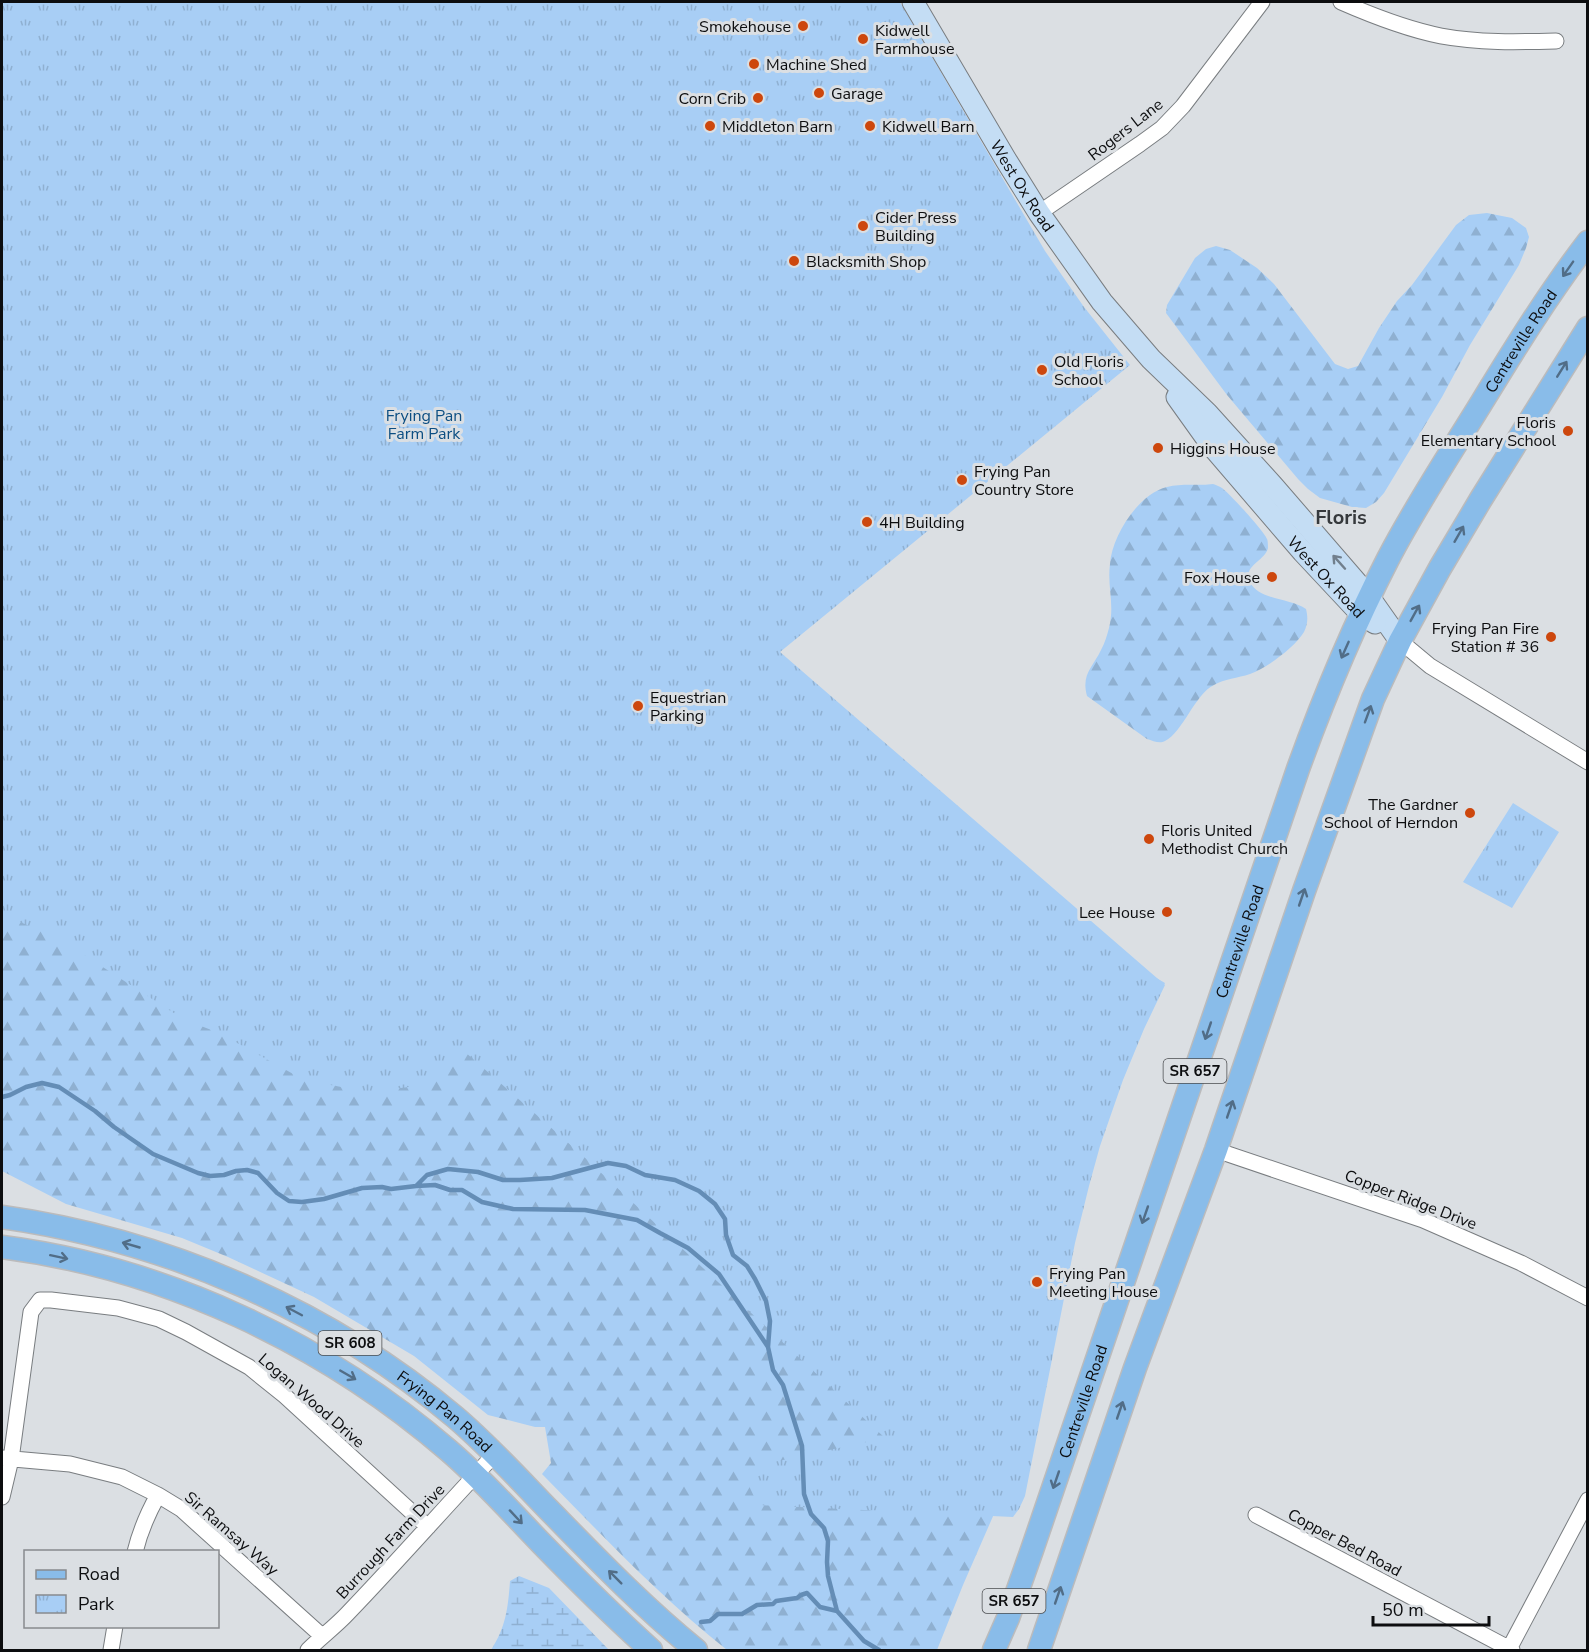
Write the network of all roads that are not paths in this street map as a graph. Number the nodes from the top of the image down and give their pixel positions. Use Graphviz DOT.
graph roads {
  1 [pos="913,2"];
  2 [pos="1262,2"];
  3 [pos="1341,2"];
  4 [pos="1556,41"];
  5 [pos="1039,213"];
  6 [pos="1587,242"];
  7 [pos="1587,328"];
  8 [pos="1365,605"];
  9 [pos="1400,641"];
  10 [pos="1587,762"];
  11 [pos="1216,1150"];
  12 [pos="2,1217"];
  13 [pos="2,1247"];
  14 [pos="1587,1298"];
  15 [pos="495,1454"];
  16 [pos="6,1459"];
  17 [pos="475,1475"];
  18 [pos="158,1495"];
  19 [pos="2,1497"];
  20 [pos="1587,1500"];
  21 [pos="1256,1515"];
  22 [pos="428,1527"];
  23 [pos="135,1550"];
  24 [pos="115,1628"];
  25 [pos="322,1636"];
  26 [pos="111,1650"];
  27 [pos="308,1650"];
  28 [pos="651,1650"];
  29 [pos="696,1650"];
  30 [pos="994,1650"];
  31 [pos="1039,1650"];
  32 [pos="1511,1650"];
  1 -- 5 [label="main road, West Ox Road"];
  2 -- 5 [label="street, Rogers Lane"];
  3 -- 4 [label="street"];
  5 -- 8 [label="main road, West Ox Road"];
  6 -- 8 [label="main road, Centreville Road / SR 657, one-way"];
  9 -- 7 [label="main road, SR 657, one-way"];
  8 -- 9 [label="main road, West Ox Road"];
  8 -- 30 [label="main road, Centreville Road / SR 657, one-way"];
  9 -- 10 [label="street, West Ox Road"];
  11 -- 9 [label="main road, SR 657, one-way"];
  11 -- 14 [label="street, Copper Ridge Drive"];
  31 -- 11 [label="main road, SR 657, one-way"];
  15 -- 12 [label="main road, Frying Pan Road / SR 608, one-way"];
  13 -- 17 [label="main road, Frying Pan Road / SR 608, one-way"];
  15 -- 17 [label="street, Burrough Farm Drive"];
  29 -- 15 [label="main road, Frying Pan Road / SR 608, one-way"];
  16 -- 18 [label="street, Sir Ramsay Way"];
  16 -- 19 [label="street, Logan Wood Drive"];
  16 -- 22 [label="street, Logan Wood Drive"];
  17 -- 22 [label="street, Burrough Farm Drive"];
  17 -- 28 [label="main road, Frying Pan Road / SR 608, one-way"];
  18 -- 23 [label="street"];
  18 -- 25 [label="street, Sir Ramsay Way"];
  20 -- 32 [label="street"];
  21 -- 32 [label="street, Copper Bed Road"];
  22 -- 25 [label="street, Burrough Farm Drive"];
  24 -- 26 [label="street"];
  25 -- 27 [label="street, Burrough Farm Drive"];
}
